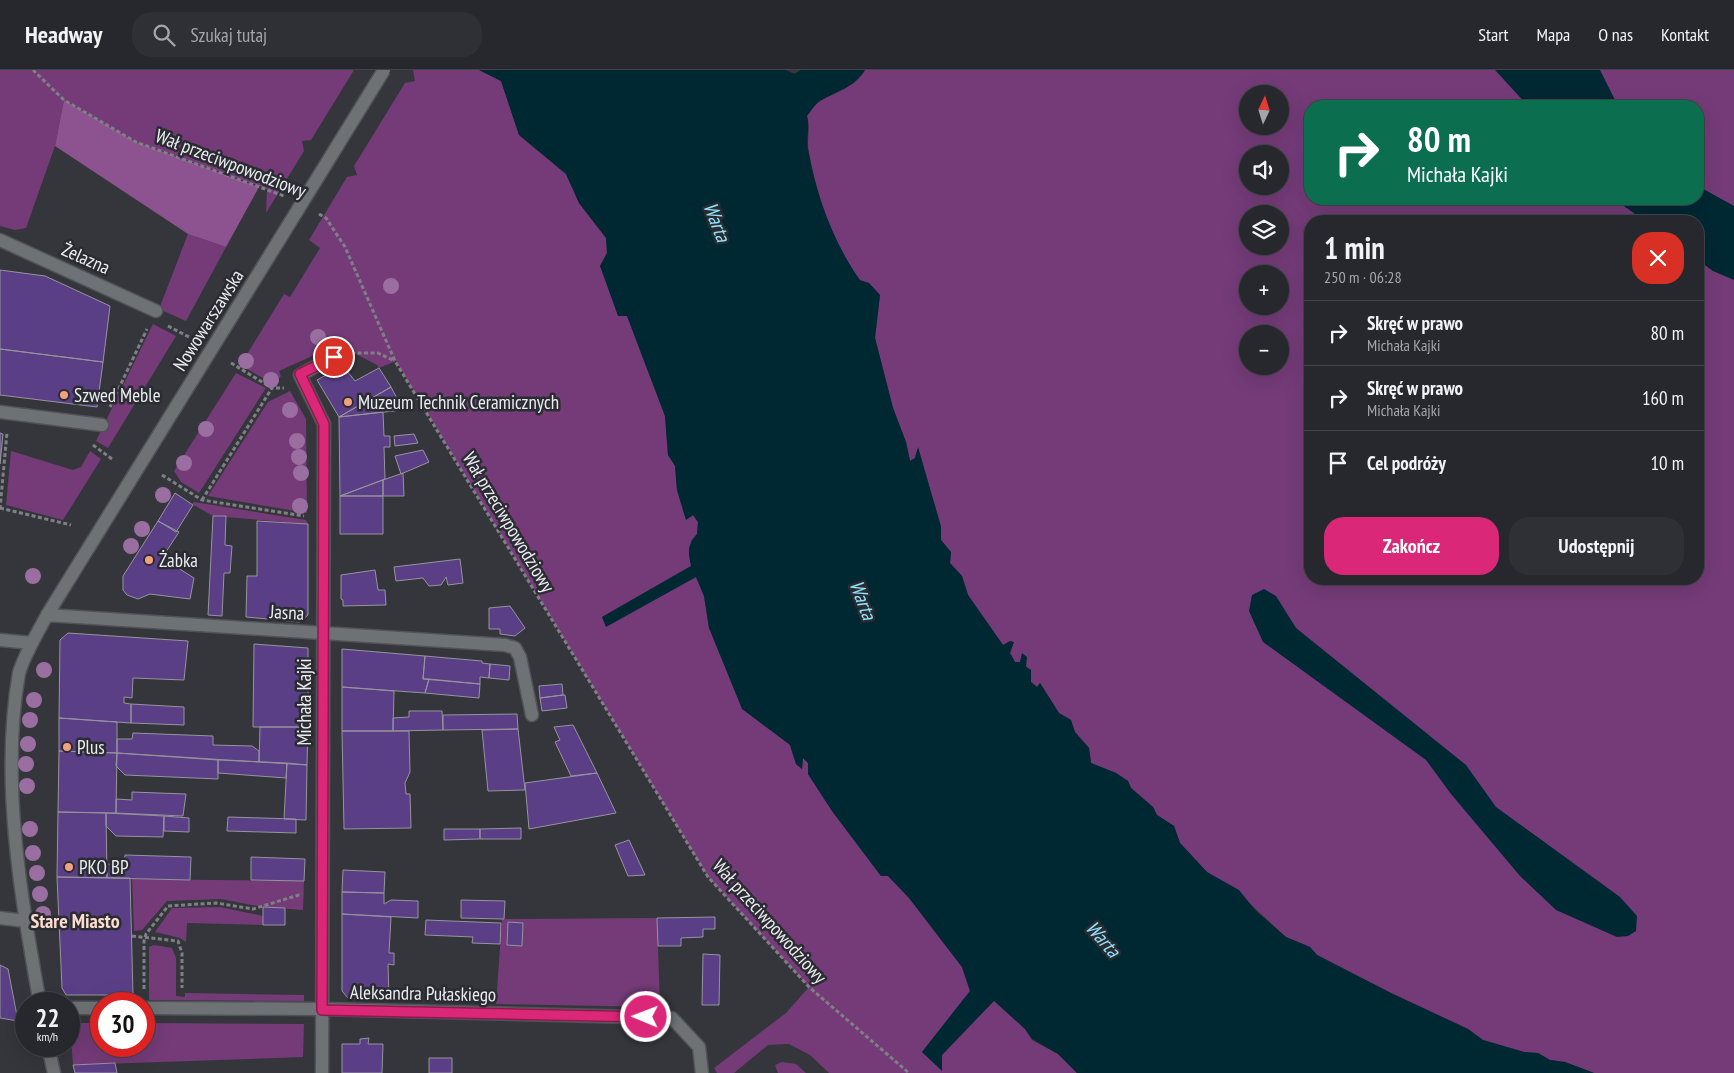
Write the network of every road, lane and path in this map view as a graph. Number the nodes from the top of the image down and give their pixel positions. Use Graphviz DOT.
graph roads {
  1 [pos="33,70"];
  2 [pos="384,70"];
  3 [pos="285,197"];
  4 [pos="317,212"];
  5 [pos="0,240"];
  6 [pos="156,311"];
  7 [pos="334,357"];
  8 [pos="395,361"];
  9 [pos="231,363"];
  10 [pos="0,412"];
  11 [pos="8,424"];
  12 [pos="102,424"];
  13 [pos="92,446"];
  14 [pos="112,459"];
  15 [pos="162,475"];
  16 [pos="202,500"];
  17 [pos="0,508"];
  18 [pos="324,519"];
  19 [pos="71,525"];
  20 [pos="47,615"];
  21 [pos="323,633"];
  22 [pos="0,640"];
  23 [pos="32,643"];
  24 [pos="532,715"];
  25 [pos="322,887"];
  26 [pos="0,918"];
  27 [pos="25,921"];
  28 [pos="132,936"];
  29 [pos="145,937"];
  30 [pos="144,991"];
  31 [pos="38,992"];
  32 [pos="182,992"];
  33 [pos="155,1008"];
  34 [pos="322,1010"];
  35 [pos="50,1057"];
  36 [pos="54,1073"];
  37 [pos="322,1073"];
  38 [pos="702,1073"];
  39 [pos="909,1073"];
  1 -- 3 [label="path, Wał przeciwpowodziowy"];
  2 -- 20 [label="street, Nowowarszawska, bridge"];
  4 -- 8 [label="path, Wał przeciwpowodziowy"];
  5 -- 6 [label="street, Żelazna"];
  6 -- 12 [label="path"];
  7 -- 8 [label="path"];
  7 -- 18 [label="street, Michała Kajki"];
  8 -- 39 [label="path, Wał przeciwpowodziowy"];
  9 -- 16 [label="path"];
  10 -- 12 [label="street"];
  11 -- 17 [label="path"];
  13 -- 14 [label="path"];
  15 -- 16 [label="path"];
  16 -- 18 [label="path"];
  17 -- 19 [label="path"];
  18 -- 21 [label="street, Michała Kajki"];
  20 -- 21 [label="street, Jasna"];
  20 -- 23 [label="street, Nowowarszawska"];
  21 -- 24 [label="street, Jasna"];
  21 -- 25 [label="street, Michała Kajki"];
  22 -- 23 [label="street"];
  23 -- 27 [label="street, Nowowarszawska"];
  25 -- 29 [label="path"];
  25 -- 34 [label="street, Michała Kajki"];
  26 -- 27 [label="street"];
  27 -- 31 [label="street, Nowowarszawska"];
  28 -- 29 [label="path"];
  29 -- 30 [label="path"];
  29 -- 32 [label="path"];
  33 -- 34 [label="street, Aleksandra Pułaskiego"];
  34 -- 37 [label="street, Michała Kajki"];
  34 -- 38 [label="street, Aleksandra Pułaskiego"];
  35 -- 36 [label="street"];
}
